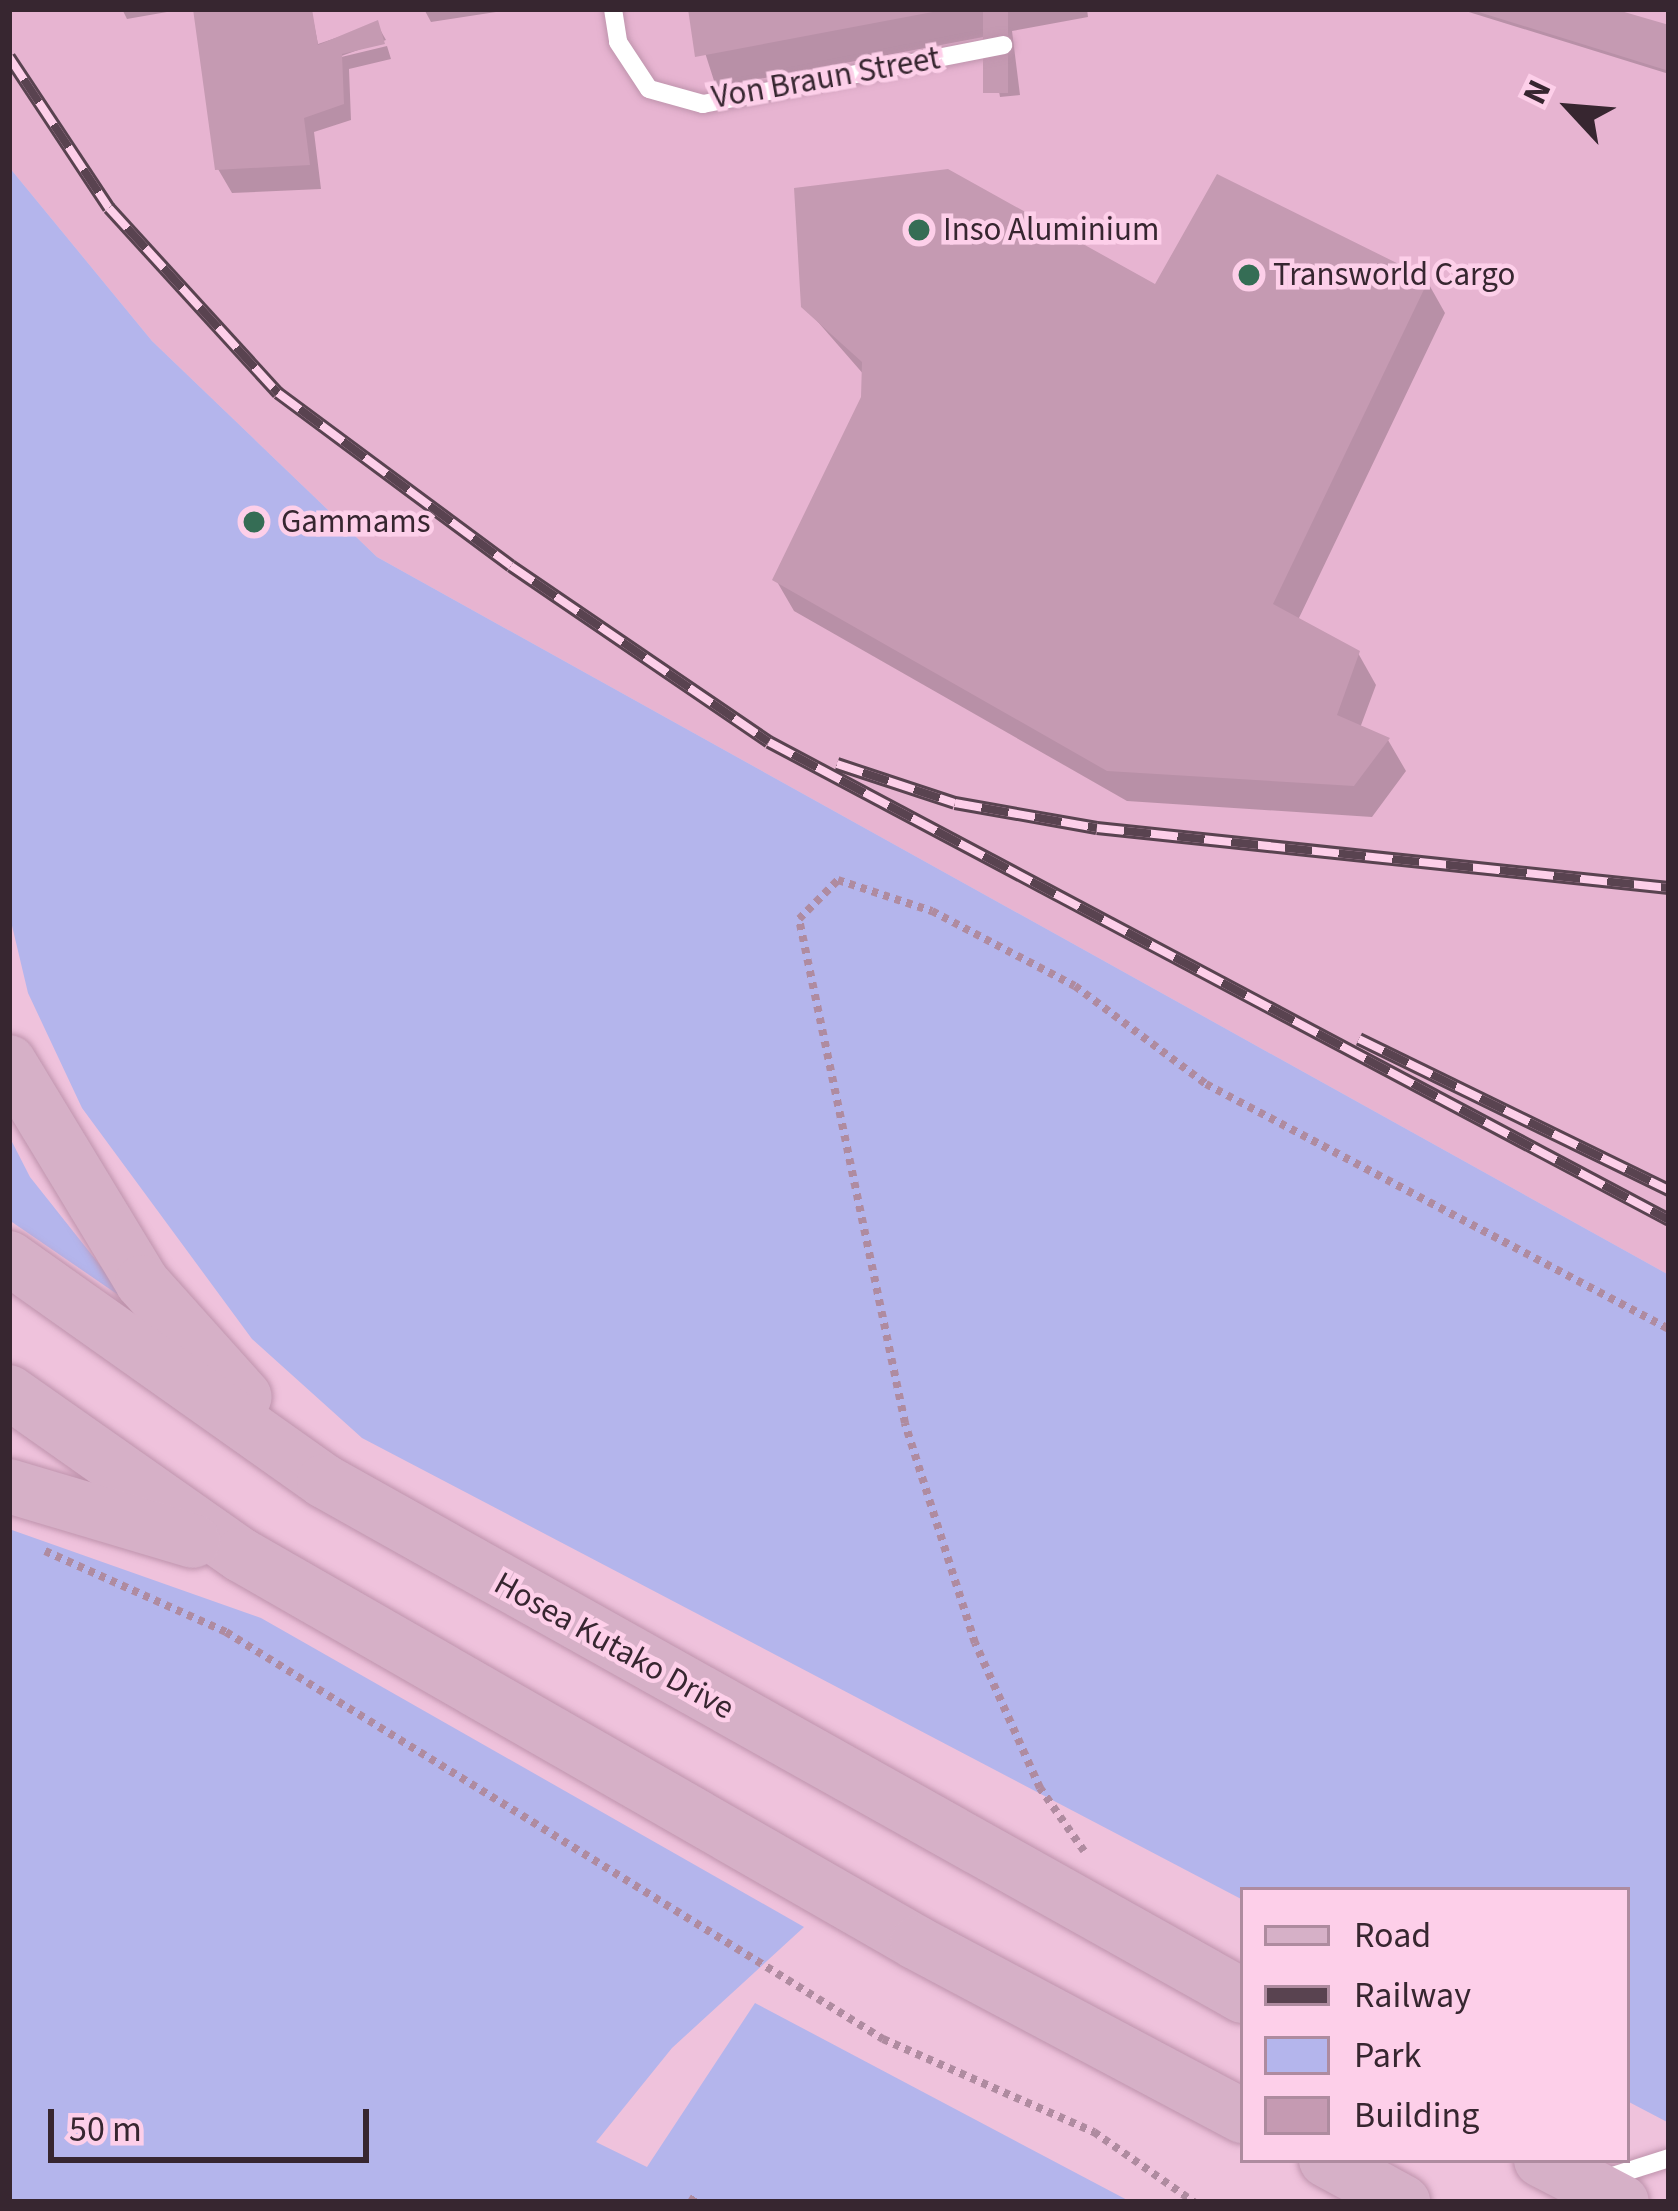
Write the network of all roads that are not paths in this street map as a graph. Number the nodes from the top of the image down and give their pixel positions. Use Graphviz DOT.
graph roads {
  1 [pos="613,9"];
  2 [pos="1003,46"];
  3 [pos="9,1062"];
  4 [pos="9,1258"];
  5 [pos="9,1392"];
  6 [pos="324,1481"];
  7 [pos="9,1486"];
  8 [pos="241,1555"];
  9 [pos="1240,1994"];
  10 [pos="1240,2114"];
  11 [pos="1669,2158"];
  12 [pos="1332,2163"];
  13 [pos="1593,2184"];
  14 [pos="1403,2202"];
  15 [pos="1644,2202"];
  1 -- 2 [label="lane, Von Braun Street"];
  3 -- 6 [label="main road"];
  4 -- 6 [label="main road, Hosea Kutako Drive"];
  5 -- 8 [label="main road"];
  6 -- 9 [label="main road, Hosea Kutako Drive"];
  7 -- 8 [label="main road"];
  8 -- 10 [label="main road"];
  11 -- 13 [label="lane"];
  12 -- 14 [label="main road"];
  13 -- 15 [label="lane"];
}
